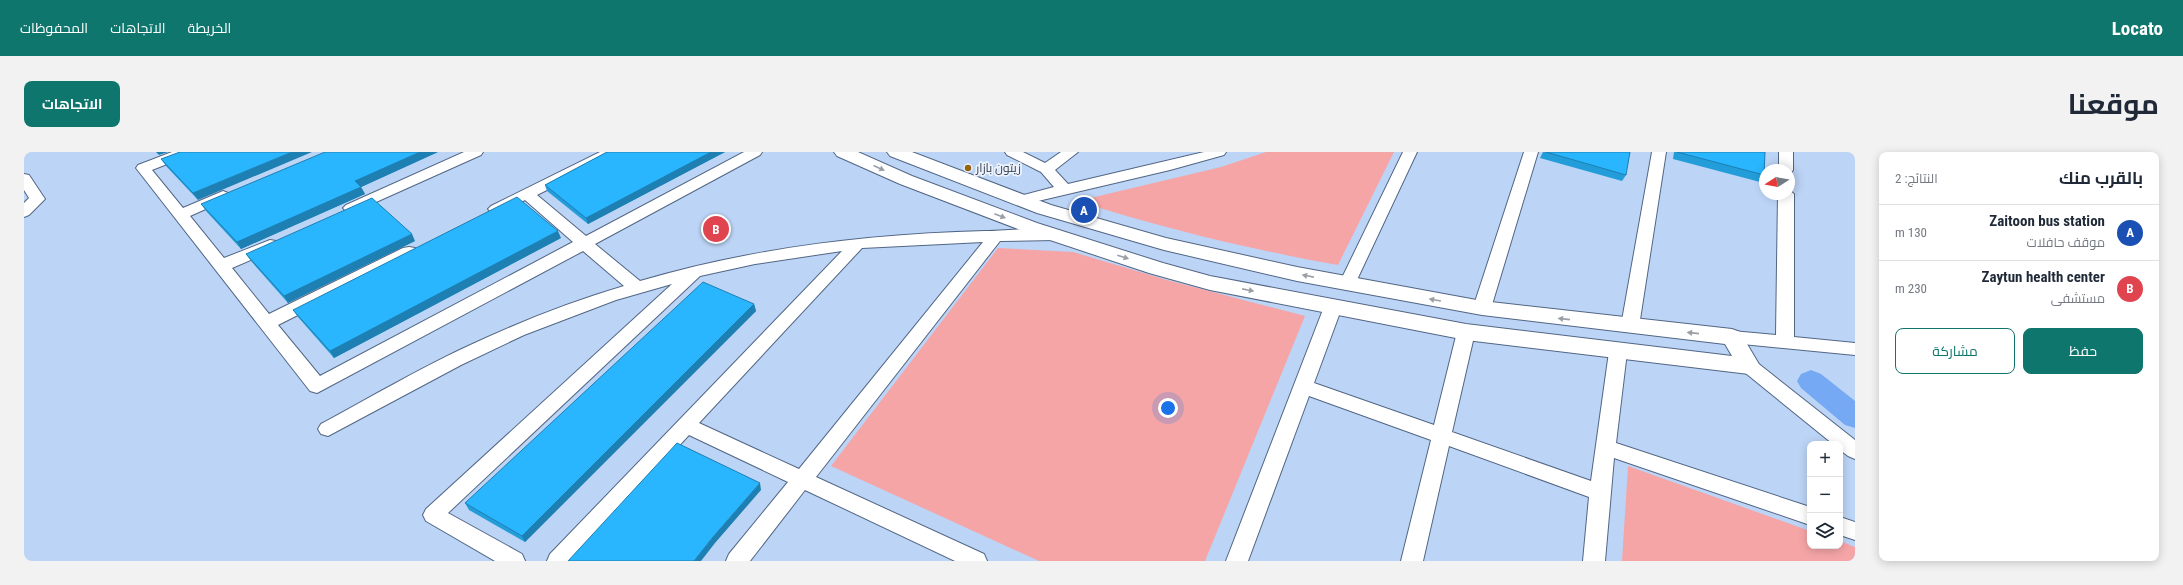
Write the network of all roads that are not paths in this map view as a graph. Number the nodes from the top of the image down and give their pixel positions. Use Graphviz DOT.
graph roads {
  1 [pos="185,152"];
  2 [pos="474,152"];
  3 [pos="612,152"];
  4 [pos="755,152"];
  5 [pos="843,152"];
  6 [pos="896,152"];
  7 [pos="1012,152"];
  8 [pos="1071,152"];
  9 [pos="1219,152"];
  10 [pos="1410,152"];
  11 [pos="1531,152"];
  12 [pos="1786,152"];
  13 [pos="1656,153"];
  14 [pos="1786,164"];
  15 [pos="1046,169"];
  16 [pos="24,178"];
  17 [pos="1064,189"];
  18 [pos="236,191"];
  19 [pos="527,194"];
  20 [pos="1021,200"];
  21 [pos="1786,200"];
  22 [pos="24,212"];
  23 [pos="485,214"];
  24 [pos="180,215"];
  25 [pos="336,215"];
  26 [pos="1054,235"];
  27 [pos="286,237"];
  28 [pos="995,237"];
  29 [pos="584,243"];
  30 [pos="858,243"];
  31 [pos="421,246"];
  32 [pos="1220,256"];
  33 [pos="221,266"];
  34 [pos="696,272"];
  35 [pos="1210,283"];
  36 [pos="1347,284"];
  37 [pos="637,288"];
  38 [pos="1333,307"];
  39 [pos="1482,308"];
  40 [pos="266,322"];
  41 [pos="1630,326"];
  42 [pos="1466,332"];
  43 [pos="1732,337"];
  44 [pos="1785,342"];
  45 [pos="1855,349"];
  46 [pos="1618,352"];
  47 [pos="1749,366"];
  48 [pos="1302,386"];
  49 [pos="687,426"];
  50 [pos="328,429"];
  51 [pos="1441,436"];
  52 [pos="1606,447"];
  53 [pos="1855,451"];
  54 [pos="802,480"];
  55 [pos="1600,492"];
  56 [pos="1807,515"];
  57 [pos="1843,527"];
  58 [pos="1855,531"];
  59 [pos="514,561"];
  60 [pos="558,561"];
  61 [pos="737,561"];
  62 [pos="976,561"];
  63 [pos="1237,561"];
  64 [pos="1412,561"];
  65 [pos="1594,561"];
  1 -- 24 [label="street"];
  2 -- 25 [label="street"];
  3 -- 19 [label="street"];
  4 -- 29 [label="street"];
  5 -- 26 [label="street, one-way"];
  6 -- 20 [label="street"];
  7 -- 15 [label="street"];
  8 -- 15 [label="street"];
  9 -- 17 [label="street"];
  10 -- 36 [label="street"];
  11 -- 39 [label="street"];
  12 -- 14 [label="street"];
  13 -- 41 [label="street"];
  15 -- 17 [label="street"];
  16 -- 22 [label="street"];
  17 -- 20 [label="street"];
  18 -- 24 [label="street"];
  19 -- 23 [label="street"];
  19 -- 29 [label="street"];
  20 -- 32 [label="street"];
  21 -- 44 [label="street"];
  24 -- 33 [label="street"];
  26 -- 28 [label="street"];
  26 -- 35 [label="street, one-way"];
  27 -- 33 [label="street"];
  28 -- 30 [label="street"];
  28 -- 54 [label="street"];
  29 -- 37 [label="street"];
  29 -- 40 [label="street"];
  30 -- 34 [label="street"];
  30 -- 49 [label="street"];
  31 -- 40 [label="street"];
  32 -- 35 [label="street"];
  36 -- 32 [label="street, one-way"];
  33 -- 40 [label="street"];
  34 -- 37 [label="street"];
  34 -- 59 [label="street"];
  35 -- 38 [label="street, one-way"];
  39 -- 36 [label="street, one-way"];
  37 -- 50 [label="street"];
  38 -- 42 [label="street"];
  38 -- 48 [label="street"];
  41 -- 39 [label="street, one-way"];
  43 -- 41 [label="street, one-way"];
  42 -- 46 [label="street"];
  42 -- 51 [label="street"];
  43 -- 44 [label="street"];
  43 -- 47 [label="street"];
  44 -- 45 [label="street"];
  46 -- 47 [label="street"];
  46 -- 52 [label="street"];
  47 -- 53 [label="street"];
  48 -- 51 [label="street"];
  48 -- 63 [label="street"];
  49 -- 54 [label="street"];
  49 -- 60 [label="street"];
  51 -- 55 [label="street"];
  51 -- 64 [label="street"];
  52 -- 55 [label="street"];
  52 -- 56 [label="street"];
  54 -- 61 [label="street"];
  54 -- 62 [label="street"];
  55 -- 65 [label="street"];
  57 -- 58 [label="street"];
}
